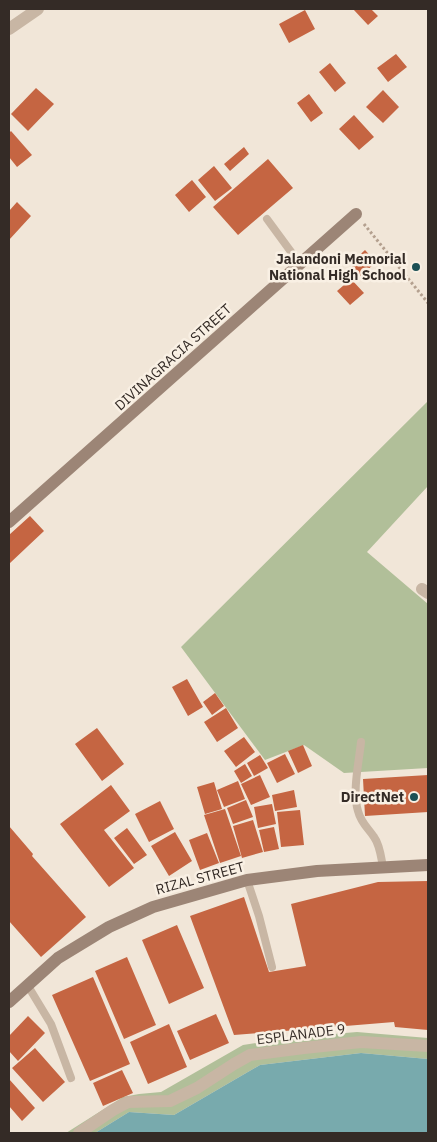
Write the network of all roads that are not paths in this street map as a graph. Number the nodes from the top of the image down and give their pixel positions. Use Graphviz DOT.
graph roads {
  1 [pos="38,9"];
  2 [pos="9,28"];
  3 [pos="356,214"];
  4 [pos="267,219"];
  5 [pos="300,264"];
  6 [pos="9,522"];
  7 [pos="361,742"];
  8 [pos="428,865"];
  9 [pos="383,867"];
  10 [pos="247,880"];
  11 [pos="272,967"];
  12 [pos="28,986"];
  13 [pos="9,1002"];
  14 [pos="428,1046"];
  15 [pos="71,1078"];
  16 [pos="79,1133"];
  1 -- 2 [label="street"];
  3 -- 5 [label="street, DIVINAGRACIA STREET"];
  4 -- 5 [label="lane"];
  5 -- 6 [label="street, DIVINAGRACIA STREET"];
  7 -- 9 [label="lane"];
  8 -- 9 [label="street, RIZAL STREET"];
  9 -- 10 [label="street, RIZAL STREET"];
  10 -- 11 [label="lane"];
  10 -- 12 [label="street, RIZAL STREET"];
  12 -- 13 [label="street, RIZAL STREET"];
  12 -- 15 [label="lane"];
  14 -- 16 [label="street, ESPLANADE 9"];
}
